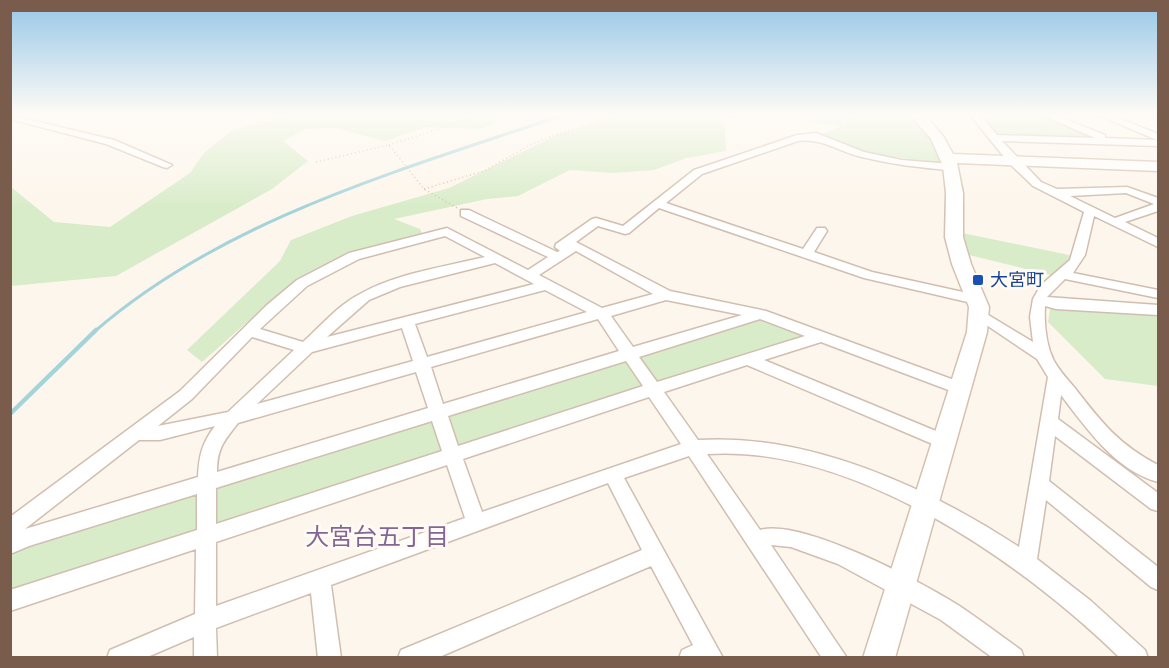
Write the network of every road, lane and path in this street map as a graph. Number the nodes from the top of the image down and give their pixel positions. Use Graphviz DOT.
graph roads {
  1 [pos="120,146"];
  2 [pos="383,146"];
  3 [pos="389,146"];
  4 [pos="528,146"];
  5 [pos="772,146"];
  6 [pos="841,146"];
  7 [pos="943,146"];
  8 [pos="1001,146"];
  9 [pos="1013,161"];
  10 [pos="316,162"];
  11 [pos="949,163"];
  12 [pos="167,165"];
  13 [pos="1158,167"];
  14 [pos="424,189"];
  15 [pos="1056,193"];
  16 [pos="1158,202"];
  17 [pos="658,204"];
  18 [pos="1158,207"];
  19 [pos="1092,211"];
  20 [pos="465,213"];
  21 [pos="1114,222"];
  22 [pos="821,231"];
  23 [pos="1158,243"];
  24 [pos="806,254"];
  25 [pos="555,255"];
  26 [pos="498,258"];
  27 [pos="529,275"];
  28 [pos="1064,276"];
  29 [pos="547,285"];
  30 [pos="1158,294"];
  31 [pos="666,295"];
  32 [pos="1040,300"];
  33 [pos="978,308"];
  34 [pos="1158,310"];
  35 [pos="602,314"];
  36 [pos="760,314"];
  37 [pos="407,322"];
  38 [pos="249,331"];
  39 [pos="823,336"];
  40 [pos="305,348"];
  41 [pos="630,354"];
  42 [pos="1043,355"];
  43 [pos="749,360"];
  44 [pos="421,365"];
  45 [pos="1056,377"];
  46 [pos="958,388"];
  47 [pos="654,389"];
  48 [pos="439,412"];
  49 [pos="232,417"];
  50 [pos="1048,421"];
  51 [pos="136,433"];
  52 [pos="942,441"];
  53 [pos="692,448"];
  54 [pos="453,456"];
  55 [pos="612,474"];
  56 [pos="1158,474"];
  57 [pos="207,483"];
  58 [pos="1038,483"];
  59 [pos="1158,503"];
  60 [pos="924,505"];
  61 [pos="476,523"];
  62 [pos="10,528"];
  63 [pos="207,537"];
  64 [pos="755,541"];
  65 [pos="10,545"];
  66 [pos="655,554"];
  67 [pos="1026,563"];
  68 [pos="1158,580"];
  69 [pos="320,581"];
  70 [pos="902,585"];
  71 [pos="10,601"];
  72 [pos="204,620"];
  73 [pos="703,655"];
  74 [pos="118,657"];
  75 [pos="205,657"];
  76 [pos="330,657"];
  77 [pos="409,657"];
  78 [pos="836,657"];
  79 [pos="879,657"];
  80 [pos="1011,657"];
  81 [pos="1137,657"];
  1 -- 12 [label="street"];
  2 -- 10 [label="path"];
  3 -- 14 [label="path"];
  4 -- 14 [label="path"];
  5 -- 17 [label="street"];
  6 -- 11 [label="street"];
  7 -- 11 [label="street"];
  8 -- 9 [label="street"];
  9 -- 11 [label="street"];
  9 -- 13 [label="street"];
  9 -- 15 [label="street"];
  11 -- 33 [label="street"];
  14 -- 20 [label="path"];
  15 -- 16 [label="street"];
  15 -- 19 [label="street"];
  17 -- 24 [label="street"];
  17 -- 25 [label="street"];
  18 -- 21 [label="street"];
  19 -- 21 [label="street"];
  19 -- 28 [label="street"];
  20 -- 25 [label="street"];
  21 -- 23 [label="street"];
  22 -- 24 [label="street"];
  24 -- 33 [label="street"];
  25 -- 27 [label="street"];
  25 -- 31 [label="street"];
  26 -- 27 [label="street"];
  26 -- 38 [label="street"];
  26 -- 40 [label="street"];
  27 -- 29 [label="street"];
  28 -- 30 [label="street"];
  28 -- 32 [label="street"];
  29 -- 35 [label="street"];
  29 -- 37 [label="street"];
  31 -- 35 [label="street"];
  31 -- 36 [label="street"];
  32 -- 34 [label="street"];
  32 -- 42 [label="street"];
  33 -- 42 [label="street"];
  33 -- 46 [label="street"];
  35 -- 41 [label="street"];
  35 -- 44 [label="street"];
  36 -- 39 [label="street"];
  36 -- 41 [label="street"];
  37 -- 40 [label="street"];
  37 -- 44 [label="street"];
  38 -- 40 [label="street"];
  38 -- 51 [label="street"];
  39 -- 43 [label="street"];
  39 -- 46 [label="street"];
  40 -- 49 [label="street"];
  41 -- 47 [label="street"];
  41 -- 48 [label="street"];
  42 -- 45 [label="street"];
  43 -- 47 [label="street"];
  43 -- 52 [label="street"];
  44 -- 48 [label="street"];
  44 -- 49 [label="street"];
  45 -- 50 [label="street"];
  45 -- 56 [label="street"];
  46 -- 52 [label="street"];
  47 -- 53 [label="street"];
  47 -- 54 [label="street"];
  48 -- 54 [label="street"];
  48 -- 57 [label="street"];
  49 -- 51 [label="street"];
  49 -- 57 [label="street"];
  50 -- 58 [label="street"];
  50 -- 59 [label="street"];
  51 -- 62 [label="street"];
  52 -- 60 [label="street"];
  53 -- 55 [label="street"];
  53 -- 60 [label="street"];
  53 -- 64 [label="street"];
  54 -- 61 [label="street"];
  54 -- 63 [label="street"];
  55 -- 61 [label="street"];
  55 -- 66 [label="street"];
  57 -- 63 [label="street"];
  57 -- 65 [label="street"];
  58 -- 67 [label="street"];
  58 -- 68 [label="street"];
  60 -- 67 [label="street"];
  60 -- 70 [label="street"];
  61 -- 69 [label="street"];
  63 -- 71 [label="street"];
  63 -- 72 [label="street"];
  64 -- 70 [label="street"];
  64 -- 78 [label="street"];
  66 -- 73 [label="street"];
  66 -- 77 [label="street"];
  67 -- 81 [label="street"];
  69 -- 72 [label="street"];
  69 -- 76 [label="street"];
  70 -- 79 [label="street"];
  70 -- 80 [label="street"];
  72 -- 74 [label="street"];
  72 -- 75 [label="street"];
}
